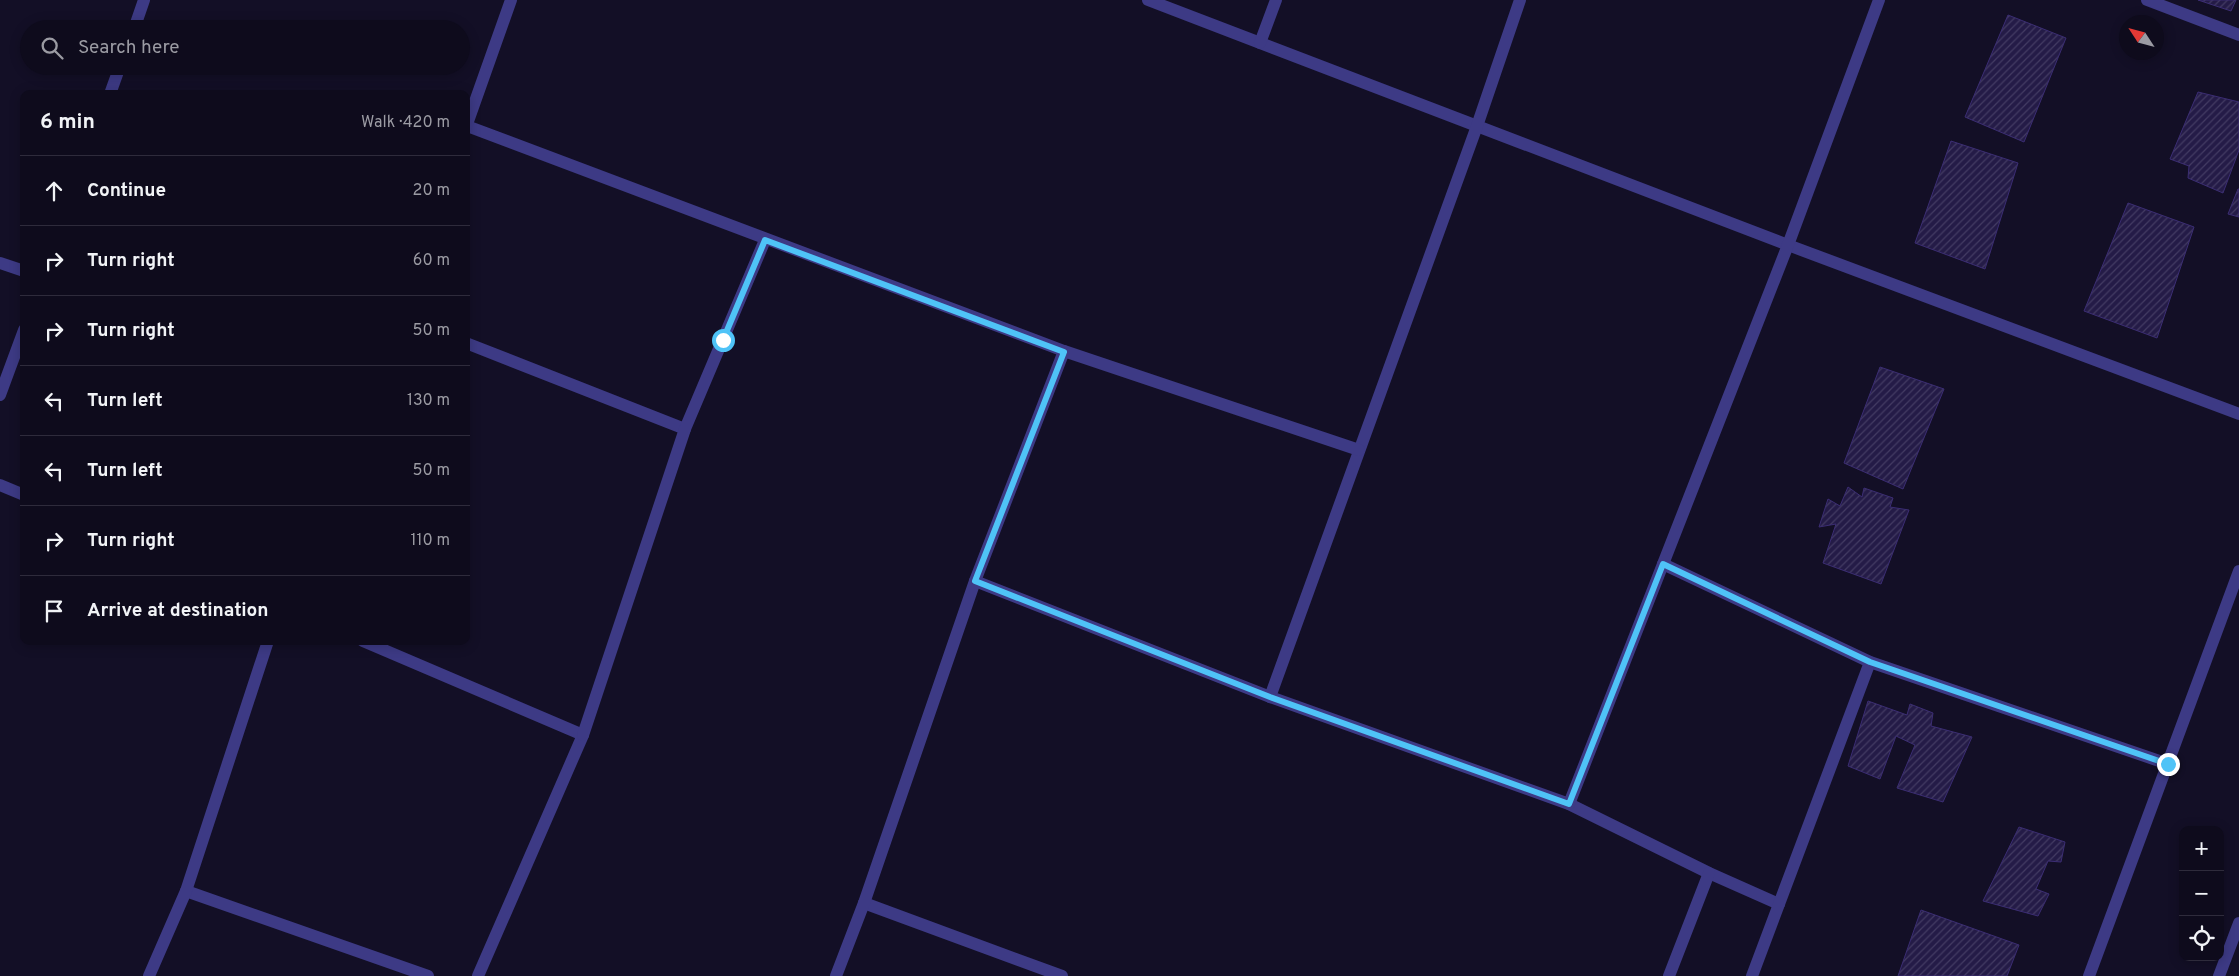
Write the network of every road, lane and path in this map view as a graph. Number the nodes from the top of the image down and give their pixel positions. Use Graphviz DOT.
graph roads {
  1 [pos="144,0"];
  2 [pos="511,0"];
  3 [pos="1148,0"];
  4 [pos="1276,0"];
  5 [pos="1520,0"];
  6 [pos="1879,0"];
  7 [pos="2147,0"];
  8 [pos="137,20"];
  9 [pos="2239,35"];
  10 [pos="1260,43"];
  11 [pos="117,75"];
  12 [pos="111,90"];
  13 [pos="470,116"];
  14 [pos="1477,126"];
  15 [pos="470,129"];
  16 [pos="765,240"];
  17 [pos="1788,245"];
  18 [pos="0,263"];
  19 [pos="20,270"];
  20 [pos="20,341"];
  21 [pos="470,345"];
  22 [pos="1064,352"];
  23 [pos="0,395"];
  24 [pos="2239,414"];
  25 [pos="685,429"];
  26 [pos="1360,450"];
  27 [pos="0,485"];
  28 [pos="20,494"];
  29 [pos="1663,564"];
  30 [pos="2239,571"];
  31 [pos="975,581"];
  32 [pos="267,645"];
  33 [pos="372,645"];
  34 [pos="1870,662"];
  35 [pos="1270,697"];
  36 [pos="582,735"];
  37 [pos="2168,764"];
  38 [pos="1569,804"];
  39 [pos="1709,873"];
  40 [pos="186,891"];
  41 [pos="864,903"];
  42 [pos="1779,904"];
  43 [pos="2239,923"];
  44 [pos="148,976"];
  45 [pos="428,976"];
  46 [pos="478,976"];
  47 [pos="836,976"];
  48 [pos="1062,976"];
  49 [pos="1669,976"];
  50 [pos="1752,976"];
  51 [pos="2089,976"];
  52 [pos="2219,976"];
  1 -- 8 [label="street"];
  2 -- 13 [label="street"];
  3 -- 10 [label="street"];
  4 -- 10 [label="street"];
  5 -- 14 [label="street"];
  6 -- 17 [label="street"];
  7 -- 9 [label="street"];
  10 -- 14 [label="street"];
  11 -- 12 [label="street"];
  14 -- 17 [label="street"];
  14 -- 26 [label="street"];
  15 -- 16 [label="street"];
  16 -- 22 [label="street"];
  16 -- 25 [label="street"];
  17 -- 24 [label="street"];
  17 -- 29 [label="street"];
  18 -- 19 [label="street"];
  20 -- 23 [label="street"];
  21 -- 25 [label="street"];
  22 -- 26 [label="street"];
  22 -- 31 [label="street"];
  25 -- 36 [label="street"];
  26 -- 35 [label="street"];
  27 -- 28 [label="street"];
  29 -- 34 [label="street"];
  29 -- 38 [label="street"];
  30 -- 37 [label="street"];
  31 -- 35 [label="street"];
  31 -- 41 [label="street"];
  32 -- 40 [label="street"];
  33 -- 36 [label="street"];
  34 -- 37 [label="street"];
  34 -- 42 [label="street"];
  35 -- 38 [label="street"];
  36 -- 46 [label="street"];
  37 -- 51 [label="street"];
  38 -- 39 [label="street"];
  39 -- 42 [label="street"];
  39 -- 49 [label="street"];
  40 -- 44 [label="street"];
  40 -- 45 [label="street"];
  41 -- 47 [label="street"];
  41 -- 48 [label="street"];
  42 -- 50 [label="street"];
  43 -- 52 [label="street"];
}
